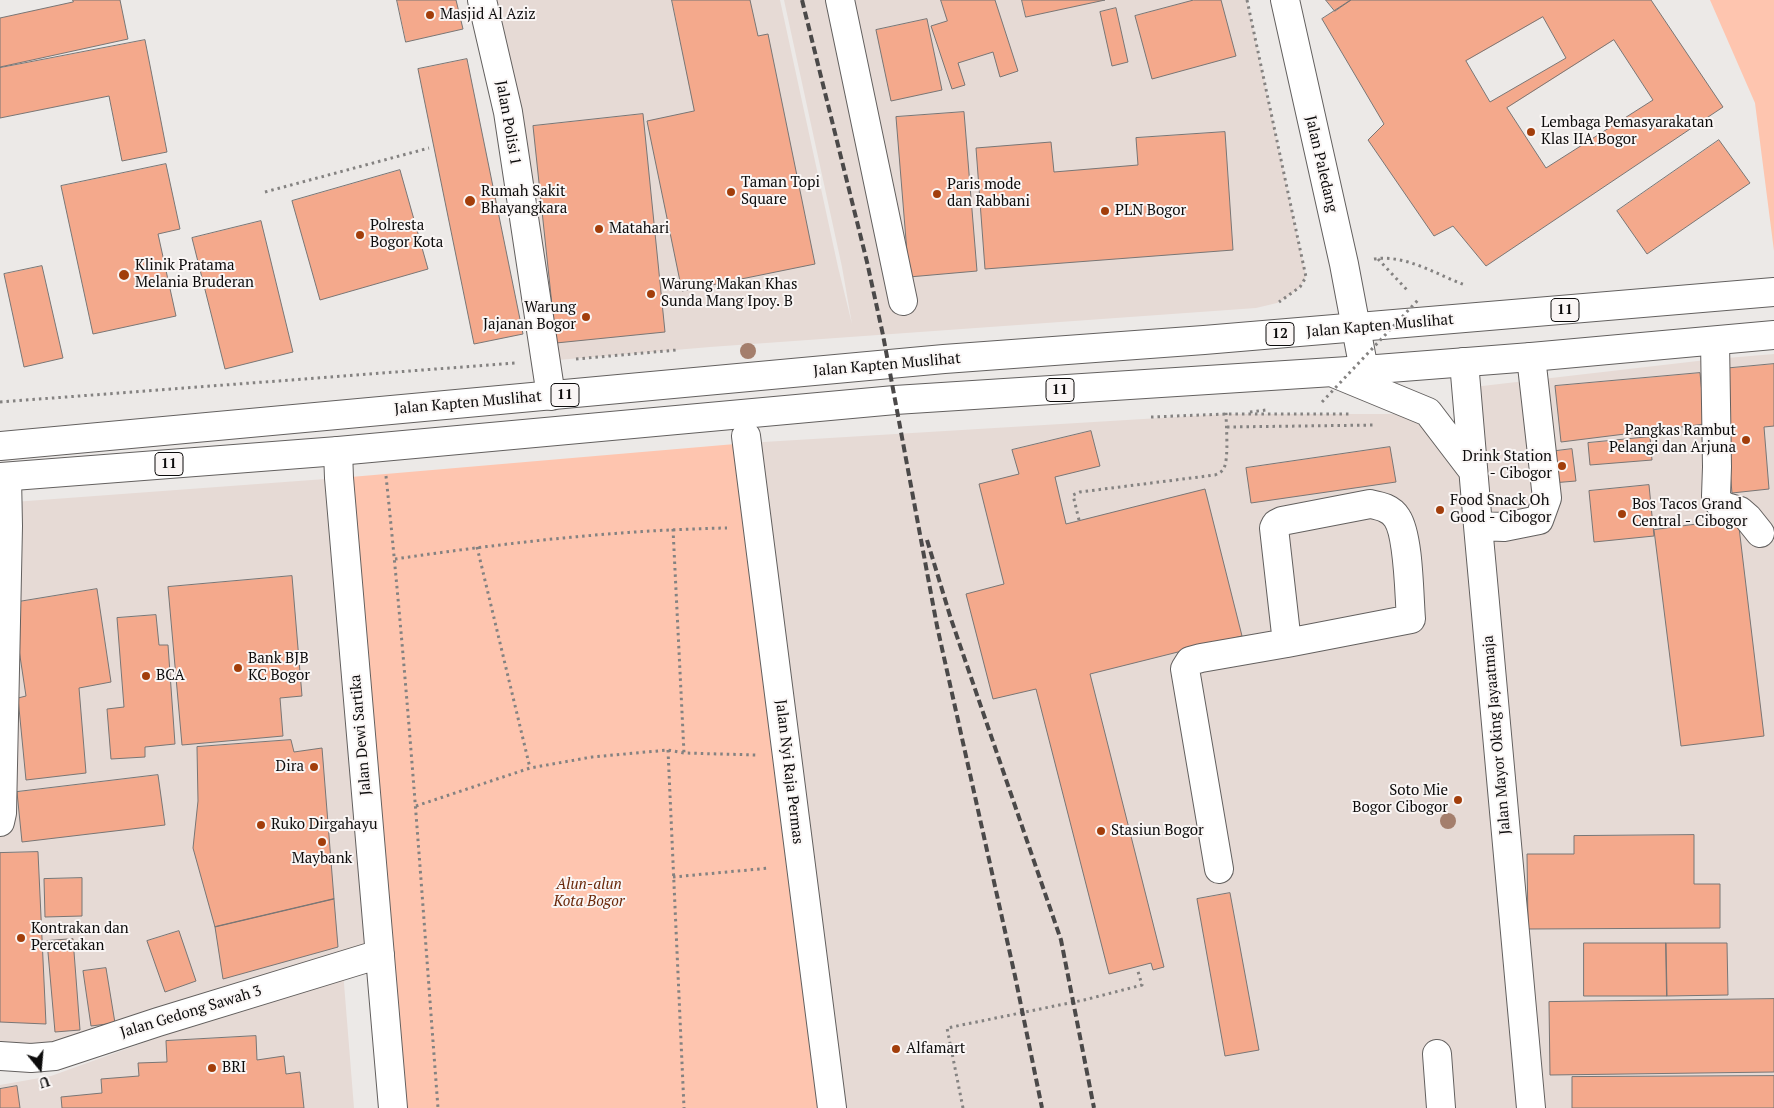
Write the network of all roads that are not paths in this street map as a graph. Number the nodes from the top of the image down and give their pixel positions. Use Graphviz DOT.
graph roads {
  1 [pos="482,0"];
  2 [pos="840,0"];
  3 [pos="1285,0"];
  4 [pos="1774,292"];
  5 [pos="903,301"];
  6 [pos="1356,328"];
  7 [pos="1774,335"];
  8 [pos="1204,340"];
  9 [pos="1714,341"];
  10 [pos="1531,357"];
  11 [pos="1464,362"];
  12 [pos="1364,370"];
  13 [pos="1331,372"];
  14 [pos="551,396"];
  15 [pos="746,436"];
  16 [pos="0,446"];
  17 [pos="338,451"];
  18 [pos="1473,471"];
  19 [pos="3,477"];
  20 [pos="1478,526"];
  21 [pos="1760,533"];
  22 [pos="1287,643"];
  23 [pos="0,822"];
  24 [pos="1219,869"];
  25 [pos="380,954"];
  26 [pos="1437,1054"];
  27 [pos="0,1056"];
  28 [pos="1531,1103"];
  29 [pos="393,1108"];
  30 [pos="832,1108"];
  31 [pos="1441,1108"];
  1 -- 14 [label="street, Jalan Polisi 1"];
  2 -- 5 [label="street"];
  3 -- 6 [label="street, Jalan Paledang"];
  4 -- 6 [label="street, Jalan Kapten Muslihat / 11"];
  6 -- 8 [label="street, Jalan Kapten Muslihat / 12"];
  6 -- 12 [label="street, Jalan Paledang"];
  7 -- 9 [label="street"];
  8 -- 14 [label="street, Jalan Kapten Muslihat / 11"];
  9 -- 10 [label="street"];
  9 -- 21 [label="street"];
  10 -- 11 [label="street"];
  10 -- 20 [label="street"];
  11 -- 12 [label="street"];
  11 -- 18 [label="street, Jalan Mayor Oking Jayaatmaja"];
  12 -- 13 [label="street"];
  13 -- 17 [label="street, 11"];
  13 -- 18 [label="street"];
  14 -- 16 [label="street, Jalan Kapten Muslihat / 11"];
  15 -- 30 [label="street, Jalan Nyi Raja Permas"];
  17 -- 19 [label="street, 11"];
  17 -- 25 [label="street, Jalan Dewi Sartika"];
  18 -- 20 [label="street, Jalan Mayor Oking Jayaatmaja"];
  19 -- 23 [label="street"];
  20 -- 28 [label="street, Jalan Mayor Oking Jayaatmaja"];
  22 -- 22 [label="street"];
  22 -- 24 [label="street"];
  25 -- 27 [label="street, Jalan Gedong Sawah 3"];
  25 -- 29 [label="street, Jalan Dewi Sartika"];
  26 -- 31 [label="street"];
}
